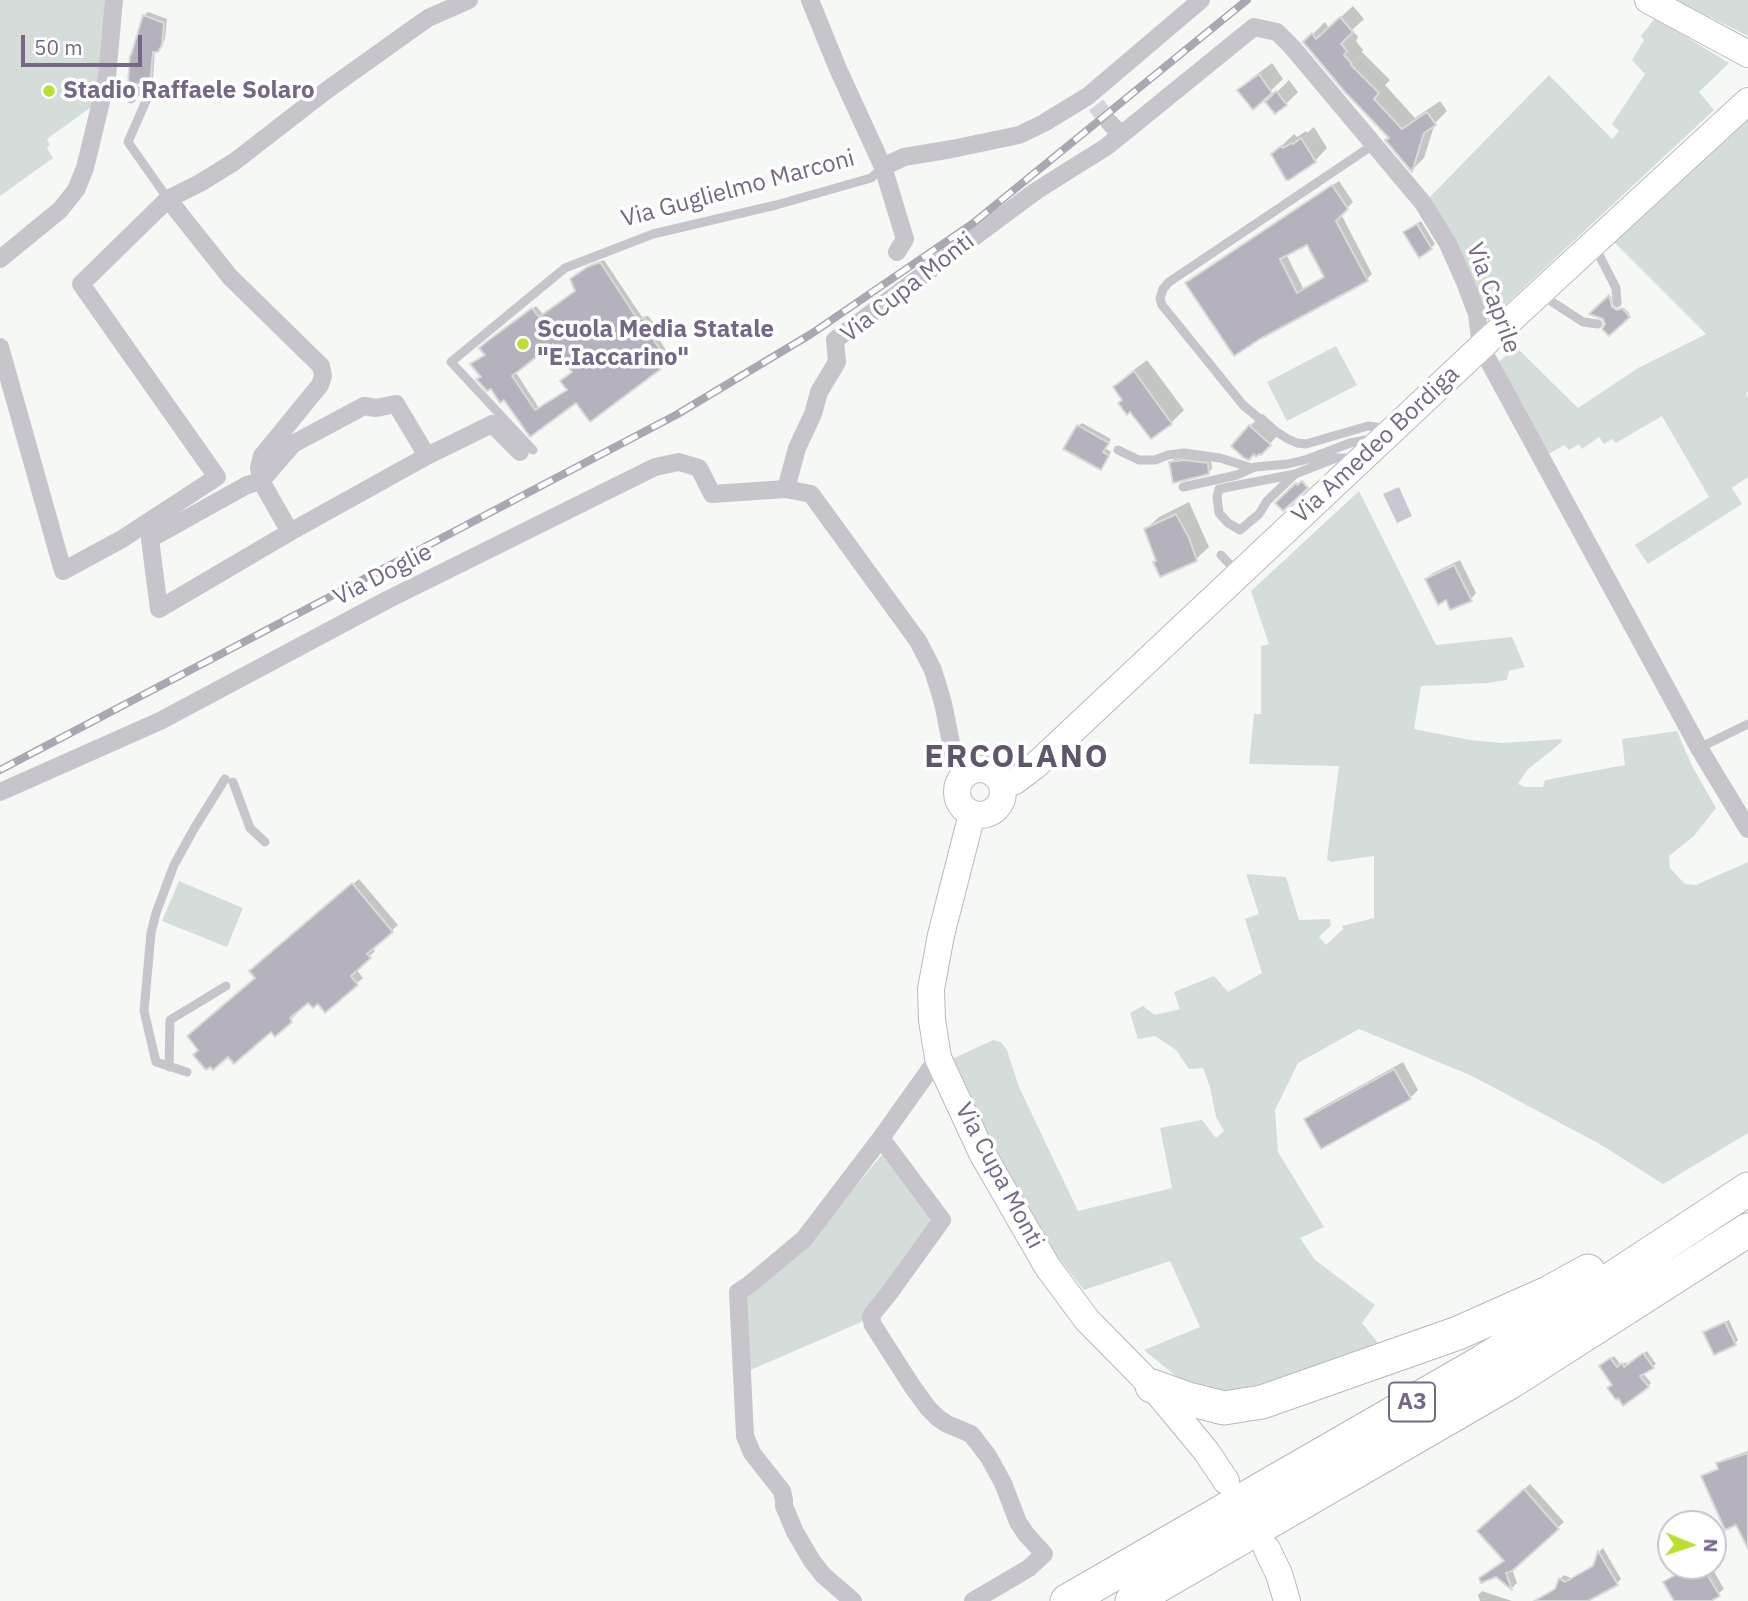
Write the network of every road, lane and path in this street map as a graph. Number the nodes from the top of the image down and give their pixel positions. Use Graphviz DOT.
graph roads {
  1 [pos="114,0"];
  2 [pos="469,0"];
  3 [pos="810,0"];
  4 [pos="1201,0"];
  5 [pos="1648,0"];
  6 [pos="1748,54"];
  7 [pos="131,99"];
  8 [pos="1748,101"];
  9 [pos="1115,128"];
  10 [pos="1373,145"];
  11 [pos="883,167"];
  12 [pos="168,199"];
  13 [pos="1593,243"];
  14 [pos="897,252"];
  15 [pos="0,259"];
  16 [pos="1539,293"];
  17 [pos="1617,303"];
  18 [pos="1598,324"];
  19 [pos="0,347"];
  20 [pos="1481,347"];
  21 [pos="1385,437"];
  22 [pos="1118,450"];
  23 [pos="527,451"];
  24 [pos="427,456"];
  25 [pos="1357,463"];
  26 [pos="1252,468"];
  27 [pos="1295,474"];
  28 [pos="261,481"];
  29 [pos="1183,487"];
  30 [pos="786,489"];
  31 [pos="290,532"];
  32 [pos="1748,724"];
  33 [pos="1699,748"];
  34 [pos="963,776"];
  35 [pos="1002,785"];
  36 [pos="0,792"];
  37 [pos="972,814"];
  38 [pos="1748,829"];
  39 [pos="265,842"];
  40 [pos="226,986"];
  41 [pos="938,1058"];
  42 [pos="169,1067"];
  43 [pos="187,1072"];
  44 [pos="881,1138"];
  45 [pos="1748,1173"];
  46 [pos="1748,1189"];
  47 [pos="1748,1230"];
  48 [pos="1152,1386"];
  49 [pos="1226,1480"];
  50 [pos="1267,1549"];
  51 [pos="853,1601"];
  52 [pos="973,1601"];
  53 [pos="1067,1601"];
  54 [pos="1132,1601"];
  55 [pos="1287,1601"];
  1 -- 15 [label="street"];
  2 -- 12 [label="street"];
  3 -- 11 [label="street, Via Guglielmo Marconi"];
  4 -- 11 [label="street"];
  5 -- 6 [label="street"];
  7 -- 12 [label="lane"];
  8 -- 13 [label="street, Via Amedeo Bordiga"];
  9 -- 10 [label="street, Via Caprile"];
  9 -- 30 [label="street, Via Cupa Monti"];
  10 -- 20 [label="street, Via Caprile"];
  10 -- 21 [label="lane"];
  11 -- 14 [label="street"];
  11 -- 23 [label="lane, Via Guglielmo Marconi"];
  12 -- 19 [label="street"];
  12 -- 28 [label="street"];
  13 -- 16 [label="street, Via Amedeo Bordiga"];
  13 -- 17 [label="lane"];
  16 -- 18 [label="lane"];
  16 -- 20 [label="street, Via Amedeo Bordiga"];
  20 -- 21 [label="street, Via Amedeo Bordiga"];
  20 -- 33 [label="street, Via Caprile"];
  21 -- 25 [label="street, Via Amedeo Bordiga"];
  21 -- 26 [label="lane"];
  22 -- 26 [label="lane"];
  23 -- 24 [label="street"];
  24 -- 28 [label="street"];
  24 -- 31 [label="street"];
  25 -- 27 [label="lane"];
  25 -- 35 [label="street, Via Amedeo Bordiga"];
  26 -- 29 [label="lane"];
  27 -- 27 [label="lane"];
  28 -- 31 [label="street"];
  28 -- 31 [label="street"];
  30 -- 34 [label="street"];
  30 -- 36 [label="street, Via Doglie"];
  32 -- 33 [label="lane"];
  33 -- 38 [label="street, Via Caprile"];
  34 -- 35 [label="street"];
  34 -- 37 [label="street"];
  35 -- 37 [label="street"];
  37 -- 41 [label="street, Via Cupa Monti"];
  39 -- 42 [label="lane"];
  40 -- 42 [label="lane"];
  41 -- 44 [label="street"];
  41 -- 48 [label="street, Via Cupa Monti"];
  42 -- 43 [label="lane"];
  44 -- 51 [label="street"];
  44 -- 52 [label="street"];
  45 -- 48 [label="highway"];
  46 -- 53 [label="highway, A3"];
  47 -- 54 [label="highway, A3"];
  48 -- 49 [label="street, Via Cupa Monti"];
  50 -- 55 [label="street"];
}
